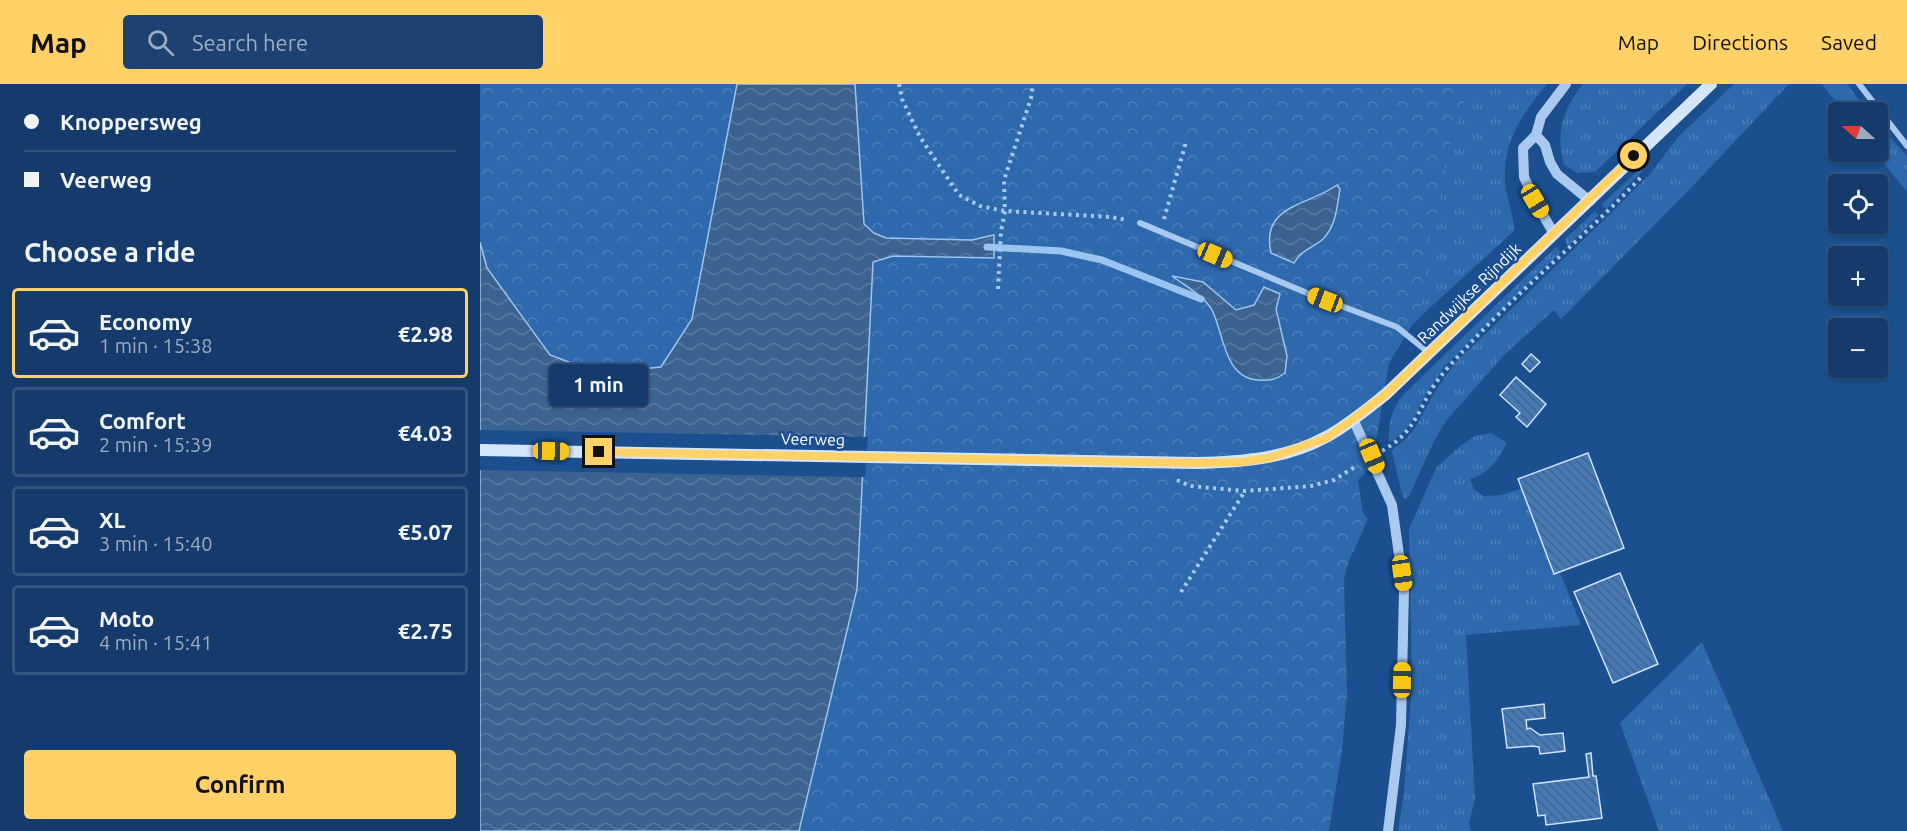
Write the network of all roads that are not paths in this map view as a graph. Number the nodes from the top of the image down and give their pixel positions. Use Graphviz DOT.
graph roads {
  1 [pos="1566,84"];
  2 [pos="1711,84"];
  3 [pos="1859,84"];
  4 [pos="1536,135"];
  5 [pos="1907,146"];
  6 [pos="1590,201"];
  7 [pos="1140,223"];
  8 [pos="1554,234"];
  9 [pos="1429,354"];
  10 [pos="1353,419"];
  11 [pos="480,450"];
  12 [pos="1388,831"];
  1 -- 4 [label="street"];
  2 -- 6 [label="main road, Randwijkse Rijndijk"];
  3 -- 5 [label="street"];
  4 -- 6 [label="street"];
  4 -- 8 [label="street"];
  6 -- 8 [label="main road, Randwijkse Rijndijk"];
  7 -- 9 [label="street"];
  8 -- 9 [label="main road, Randwijkse Rijndijk"];
  9 -- 10 [label="main road, Randwijkse Rijndijk"];
  10 -- 11 [label="main road, Veerweg"];
  10 -- 12 [label="street"];
}
